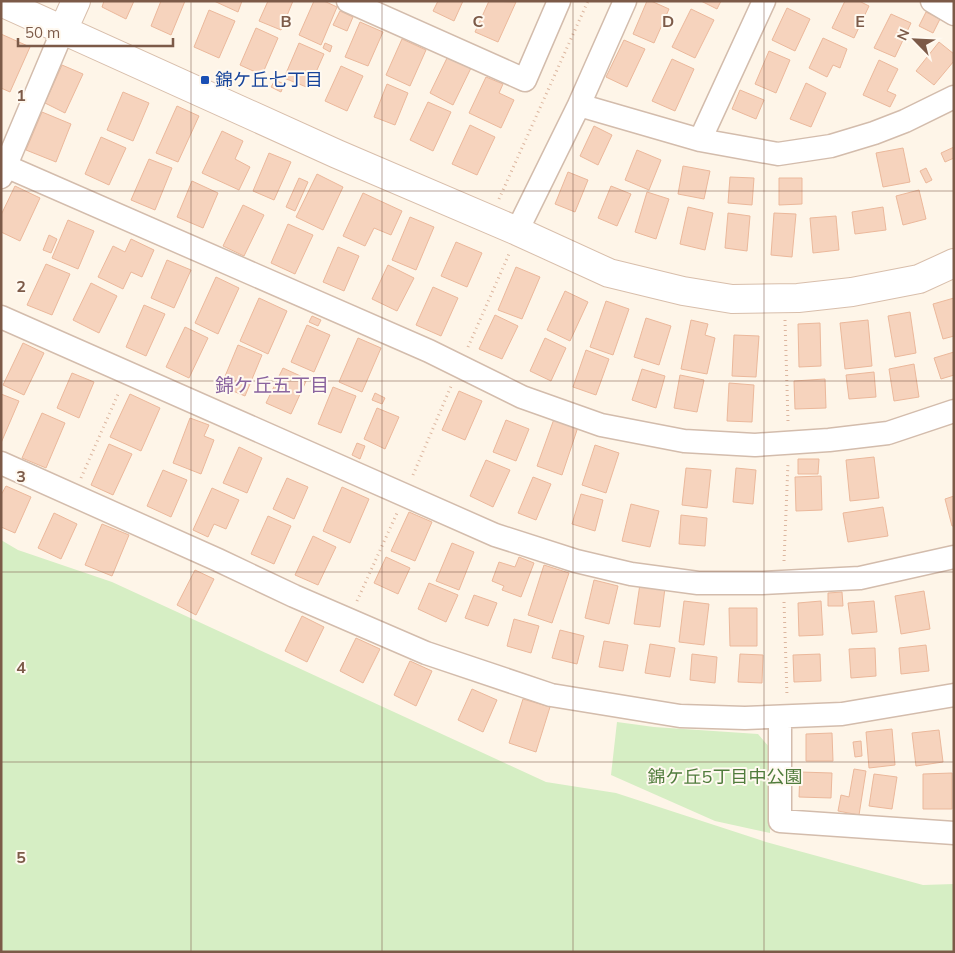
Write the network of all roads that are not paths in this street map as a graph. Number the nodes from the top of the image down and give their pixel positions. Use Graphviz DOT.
graph roads {
  1 [pos="76,1"];
  2 [pos="348,1"];
  3 [pos="559,1"];
  4 [pos="625,1"];
  5 [pos="764,1"];
  6 [pos="932,1"];
  7 [pos="1,2"];
  8 [pos="954,14"];
  9 [pos="63,30"];
  10 [pos="954,97"];
  11 [pos="579,105"];
  12 [pos="700,140"];
  13 [pos="3,169"];
  14 [pos="515,238"];
  15 [pos="954,263"];
  16 [pos="1,316"];
  17 [pos="954,412"];
  18 [pos="1,463"];
  19 [pos="954,557"];
  20 [pos="954,695"];
  21 [pos="784,717"];
  22 [pos="954,833"];
  1 -- 9 [label="street"];
  2 -- 3 [label="street"];
  4 -- 11 [label="street"];
  5 -- 12 [label="street"];
  6 -- 8 [label="street"];
  7 -- 9 [label="street"];
  9 -- 13 [label="street"];
  9 -- 14 [label="street"];
  10 -- 12 [label="street"];
  11 -- 12 [label="street"];
  11 -- 14 [label="street"];
  13 -- 17 [label="street"];
  14 -- 15 [label="street"];
  16 -- 19 [label="street"];
  18 -- 21 [label="street"];
  20 -- 21 [label="street"];
  21 -- 22 [label="street"];
}
